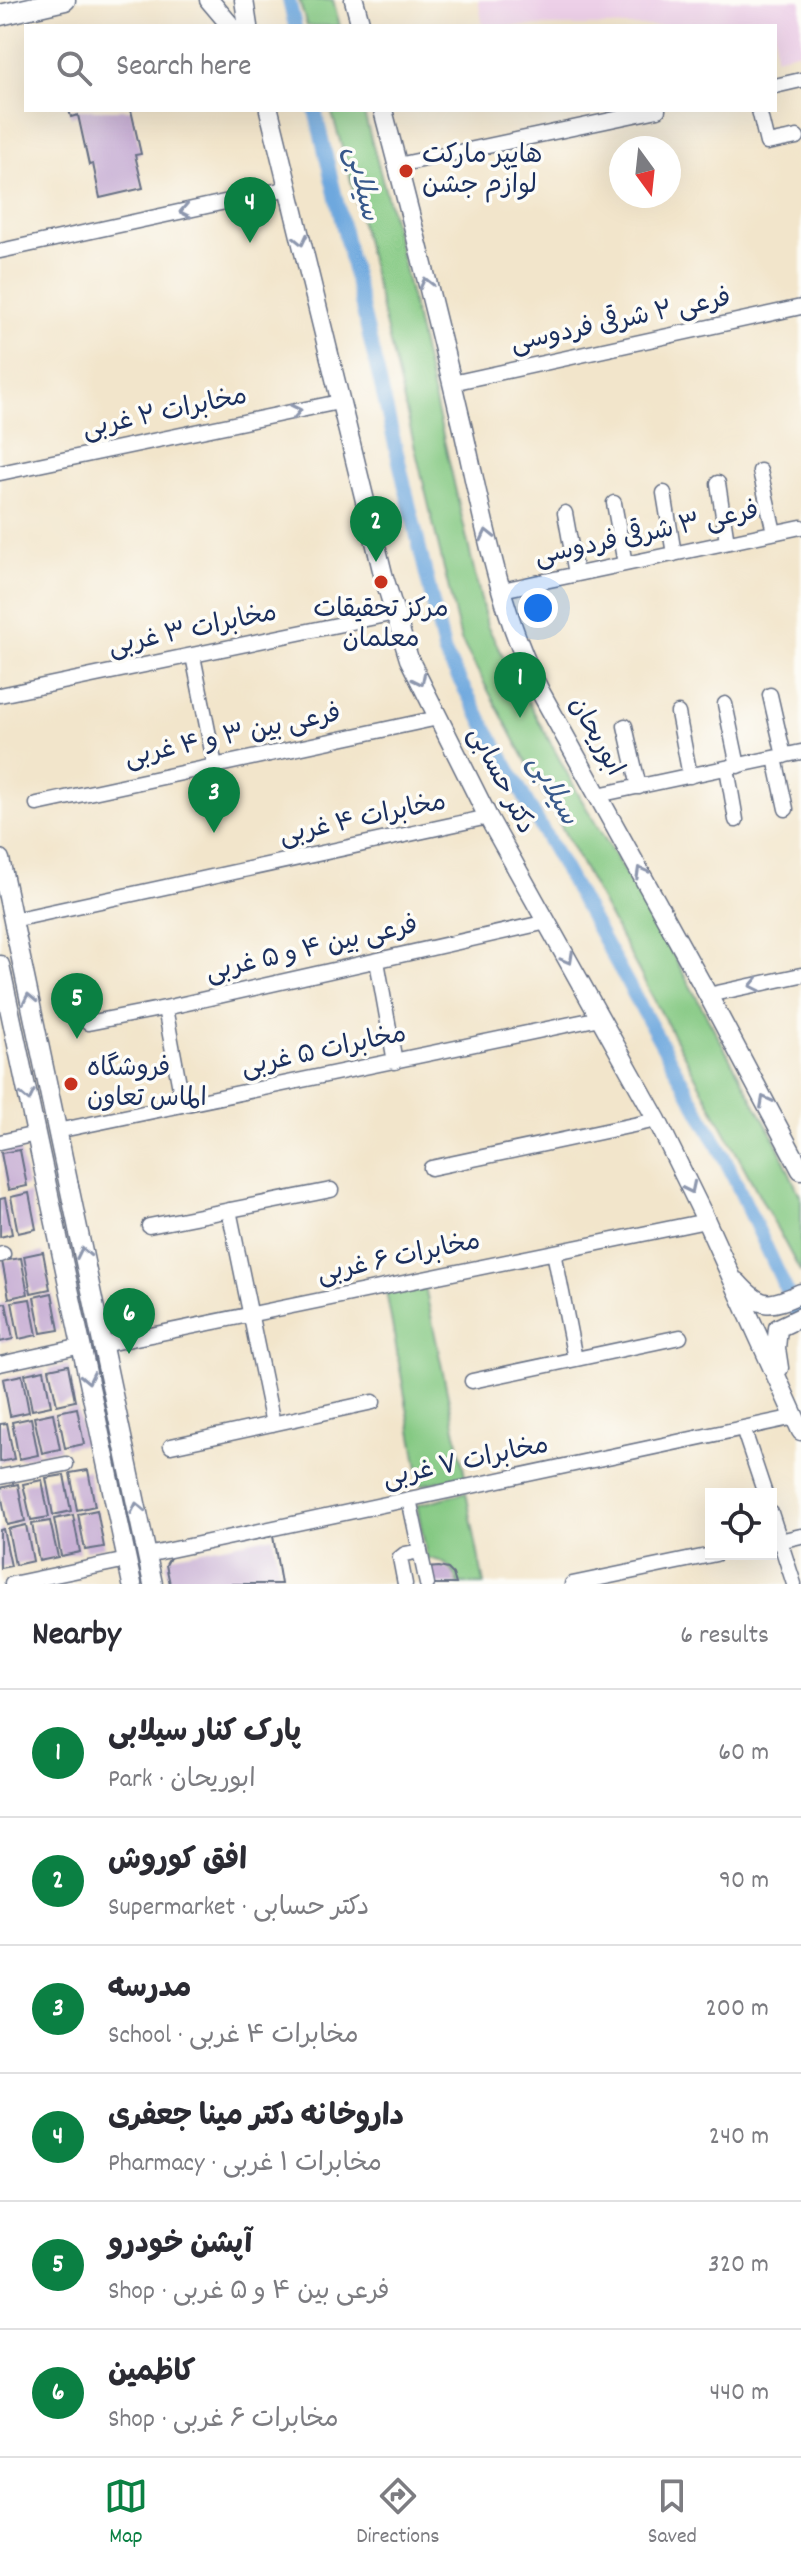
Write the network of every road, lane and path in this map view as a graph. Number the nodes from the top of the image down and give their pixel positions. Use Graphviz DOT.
graph roads {
  1 [pos="65,0"];
  2 [pos="209,0"];
  3 [pos="244,0"];
  4 [pos="354,0"];
  5 [pos="0,15"];
  6 [pos="229,24"];
  7 [pos="248,24"];
  8 [pos="360,24"];
  9 [pos="801,80"];
  10 [pos="777,86"];
  11 [pos="270,112"];
  12 [pos="384,112"];
  13 [pos="649,112"];
  14 [pos="759,112"];
  15 [pos="797,137"];
  16 [pos="398,165"];
  17 [pos="289,188"];
  18 [pos="0,251"];
  19 [pos="801,307"];
  20 [pos="452,383"];
  21 [pos="339,402"];
  22 [pos="760,471"];
  23 [pos="0,473"];
  24 [pos="718,483"];
  25 [pos="664,493"];
  26 [pos="614,503"];
  27 [pos="565,513"];
  28 [pos="801,527"];
  29 [pos="774,532"];
  30 [pos="727,542"];
  31 [pos="674,554"];
  32 [pos="625,564"];
  33 [pos="576,574"];
  34 [pos="502,590"];
  35 [pos="395,613"];
  36 [pos="193,656"];
  37 [pos="0,695"];
  38 [pos="770,695"];
  39 [pos="725,704"];
  40 [pos="678,713"];
  41 [pos="438,718"];
  42 [pos="625,726"];
  43 [pos="801,752"];
  44 [pos="780,757"];
  45 [pos="215,766"];
  46 [pos="733,767"];
  47 [pos="690,776"];
  48 [pos="639,787"];
  49 [pos="598,795"];
  50 [pos="37,804"];
  51 [pos="786,809"];
  52 [pos="488,817"];
  53 [pos="736,820"];
  54 [pos="0,859"];
  55 [pos="13,920"];
  56 [pos="547,922"];
  57 [pos="377,961"];
  58 [pos="0,965"];
  59 [pos="801,975"];
  60 [pos="708,995"];
  61 [pos="165,1008"];
  62 [pos="600,1018"];
  63 [pos="88,1023"];
  64 [pos="395,1062"];
  65 [pos="183,1105"];
  66 [pos="657,1120"];
  67 [pos="57,1131"];
  68 [pos="36,1134"];
  69 [pos="0,1142"];
  70 [pos="431,1168"];
  71 [pos="801,1170"];
  72 [pos="331,1190"];
  73 [pos="229,1210"];
  74 [pos="75,1214"];
  75 [pos="54,1218"];
  76 [pos="706,1221"];
  77 [pos="149,1226"];
  78 [pos="554,1252"];
  79 [pos="727,1271"];
  80 [pos="801,1293"];
  81 [pos="250,1314"];
  82 [pos="801,1317"];
  83 [pos="680,1337"];
  84 [pos="102,1345"];
  85 [pos="82,1346"];
  86 [pos="575,1359"];
  87 [pos="0,1364"];
  88 [pos="472,1381"];
  89 [pos="781,1387"];
  90 [pos="373,1402"];
  91 [pos="273,1424"];
  92 [pos="798,1424"];
  93 [pos="743,1428"];
  94 [pos="171,1446"];
  95 [pos="66,1464"];
  96 [pos="0,1477"];
  97 [pos="763,1488"];
  98 [pos="409,1499"];
  99 [pos="801,1536"];
  100 [pos="777,1542"];
  101 [pos="777,1544"];
  102 [pos="420,1551"];
  103 [pos="147,1555"];
  104 [pos="705,1556"];
  105 [pos="127,1560"];
  106 [pos="12,1584"];
  107 [pos="132,1584"];
  108 [pos="153,1584"];
  109 [pos="405,1584"];
  110 [pos="427,1584"];
  111 [pos="572,1584"];
  112 [pos="794,1584"];
  1 -- 5 [label="main road"];
  2 -- 6 [label="main road"];
  3 -- 7 [label="main road"];
  4 -- 8 [label="main road"];
  9 -- 10 [label="street"];
  11 -- 17 [label="main road, دکتر حسابی"];
  12 -- 16 [label="main road, ابوریحان"];
  13 -- 16 [label="street"];
  14 -- 15 [label="street"];
  20 -- 16 [label="main road, ابوریحان, one-way"];
  17 -- 18 [label="street, one-way"];
  17 -- 21 [label="main road, دکتر حسابی, one-way"];
  19 -- 20 [label="street, فرعی ۲ شرقی فردوسی"];
  34 -- 20 [label="main road, ابوریحان, one-way"];
  23 -- 21 [label="street, مخابرات ۲ غربی, one-way"];
  21 -- 35 [label="main road, دکتر حسابی"];
  22 -- 29 [label="street"];
  24 -- 30 [label="street"];
  25 -- 31 [label="street"];
  26 -- 32 [label="street"];
  27 -- 33 [label="street"];
  28 -- 29 [label="street, فرعی ۳ شرقی فردوسی"];
  29 -- 30 [label="street, فرعی ۳ شرقی فردوسی"];
  30 -- 31 [label="street, فرعی ۳ شرقی فردوسی"];
  31 -- 32 [label="street, فرعی ۳ شرقی فردوسی"];
  32 -- 33 [label="street, فرعی ۳ شرقی فردوسی"];
  33 -- 34 [label="street, فرعی ۳ شرقی فردوسی"];
  34 -- 49 [label="main road, ابوریحان"];
  35 -- 36 [label="street, مخابرات ۳ غربی"];
  35 -- 41 [label="main road, دکتر حسابی, one-way"];
  36 -- 37 [label="street, مخابرات ۳ غربی"];
  36 -- 45 [label="street"];
  38 -- 44 [label="street"];
  39 -- 46 [label="street"];
  40 -- 47 [label="street"];
  41 -- 45 [label="street, فرعی بین ۳ و ۴ غربی"];
  41 -- 52 [label="main road, دکتر حسابی"];
  42 -- 48 [label="street"];
  43 -- 44 [label="street"];
  44 -- 46 [label="street"];
  44 -- 51 [label="street"];
  45 -- 50 [label="street, فرعی بین ۳ و ۴ غربی"];
  46 -- 47 [label="street"];
  46 -- 53 [label="street"];
  47 -- 48 [label="street"];
  48 -- 49 [label="street"];
  60 -- 49 [label="main road, ابوریحان, one-way"];
  52 -- 55 [label="street, مخابرات ۴ غربی"];
  52 -- 56 [label="main road, دکتر حسابی"];
  54 -- 55 [label="main road"];
  67 -- 55 [label="main road, one-way"];
  56 -- 57 [label="street, فرعی بین ۴ و ۵ غربی"];
  56 -- 62 [label="main road, دکتر حسابی, one-way"];
  57 -- 61 [label="street, فرعی بین ۴ و ۵ غربی"];
  57 -- 64 [label="street"];
  58 -- 68 [label="main road, one-way"];
  59 -- 60 [label="street, one-way"];
  71 -- 60 [label="main road, ابوریحان, one-way"];
  61 -- 63 [label="street, فرعی بین ۴ و ۵ غربی"];
  61 -- 65 [label="street"];
  62 -- 64 [label="street, مخابرات ۵ غربی"];
  62 -- 66 [label="main road, دکتر حسابی"];
  64 -- 65 [label="street, مخابرات ۵ غربی"];
  65 -- 67 [label="street, مخابرات ۵ غربی"];
  66 -- 70 [label="street"];
  66 -- 76 [label="main road, دکتر حسابی, one-way"];
  67 -- 74 [label="main road"];
  68 -- 69 [label="street"];
  68 -- 75 [label="main road"];
  72 -- 73 [label="street"];
  73 -- 77 [label="street"];
  73 -- 81 [label="street"];
  74 -- 75 [label="main road"];
  84 -- 74 [label="main road, one-way"];
  75 -- 85 [label="main road"];
  76 -- 78 [label="street, مخابرات ۶ غربی"];
  76 -- 79 [label="main road, دکتر حسابی"];
  78 -- 81 [label="street, مخابرات ۶ غربی"];
  78 -- 86 [label="street"];
  79 -- 80 [label="main road"];
  79 -- 89 [label="main road, دکتر حسابی"];
  81 -- 84 [label="street, مخابرات ۶ غربی"];
  81 -- 91 [label="street"];
  82 -- 89 [label="main road"];
  83 -- 86 [label="street"];
  103 -- 84 [label="main road, one-way"];
  85 -- 87 [label="street"];
  85 -- 105 [label="main road, one-way"];
  86 -- 88 [label="street"];
  89 -- 92 [label="main road, دکتر حسابی"];
  90 -- 91 [label="street"];
  91 -- 94 [label="street"];
  92 -- 93 [label="street, مخابرات ۷ غربی"];
  93 -- 97 [label="street"];
  93 -- 98 [label="street, مخابرات ۷ غربی"];
  95 -- 96 [label="street"];
  98 -- 102 [label="street"];
  98 -- 103 [label="street, مخابرات ۷ غربی"];
  99 -- 100 [label="street"];
  101 -- 112 [label="street"];
  102 -- 109 [label="street"];
  102 -- 110 [label="street"];
  103 -- 108 [label="main road"];
  104 -- 111 [label="street"];
  105 -- 106 [label="street"];
  105 -- 107 [label="main road"];
}
